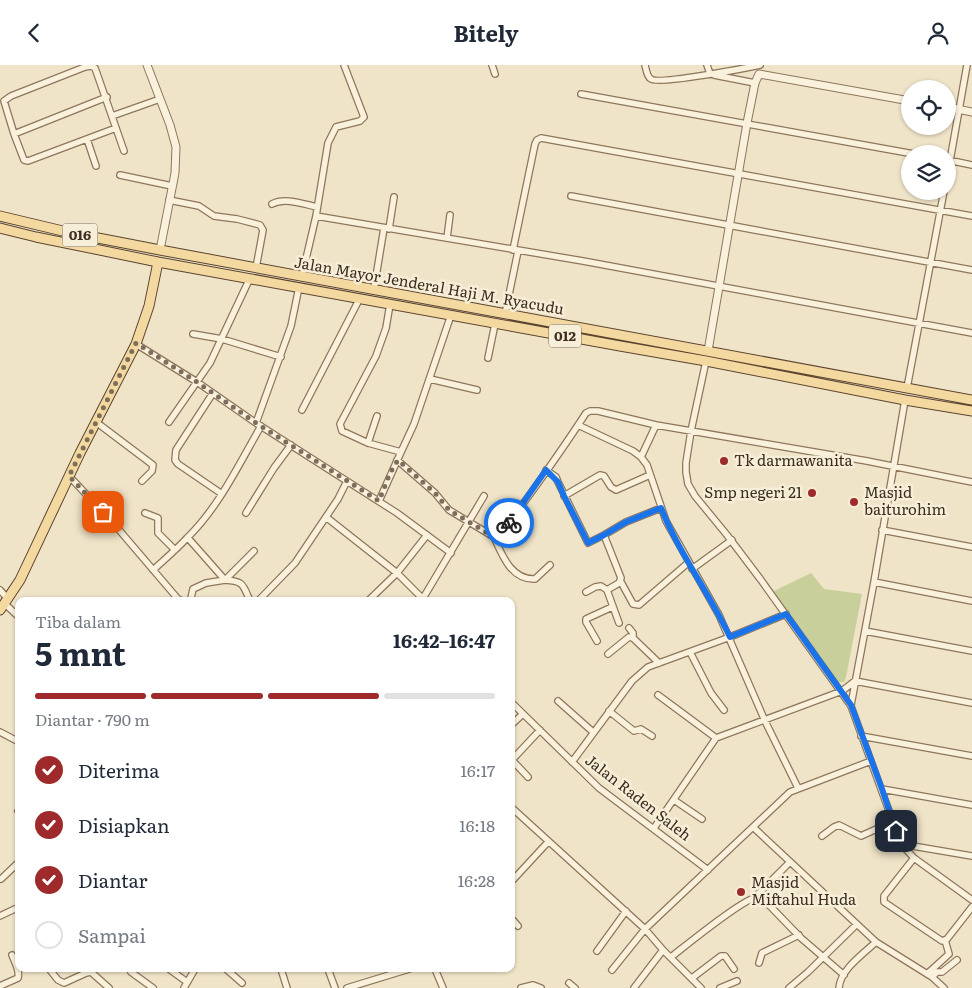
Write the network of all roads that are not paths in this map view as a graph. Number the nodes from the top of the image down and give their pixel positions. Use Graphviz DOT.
graph roads {
  1 [pos="147,65"];
  2 [pos="344,65"];
  3 [pos="492,65"];
  4 [pos="645,65"];
  5 [pos="707,65"];
  6 [pos="762,65"];
  7 [pos="966,65"];
  8 [pos="744,67"];
  9 [pos="495,74"];
  10 [pos="710,74"];
  11 [pos="759,74"];
  12 [pos="755,83"];
  13 [pos="972,86"];
  14 [pos="964,88"];
  15 [pos="581,94"];
  16 [pos="107,97"];
  17 [pos="160,99"];
  18 [pos="901,99"];
  19 [pos="956,108"];
  20 [pos="960,109"];
  21 [pos="972,112"];
  22 [pos="112,115"];
  23 [pos="747,123"];
  24 [pos="116,128"];
  25 [pos="14,134"];
  26 [pos="87,139"];
  27 [pos="952,145"];
  28 [pos="124,151"];
  29 [pos="901,152"];
  30 [pos="956,162"];
  31 [pos="972,165"];
  32 [pos="96,166"];
  33 [pos="738,173"];
  34 [pos="120,175"];
  35 [pos="172,186"];
  36 [pos="571,196"];
  37 [pos="394,197"];
  38 [pos="169,200"];
  39 [pos="942,200"];
  40 [pos="272,205"];
  41 [pos="317,207"];
  42 [pos="940,210"];
  43 [pos="450,215"];
  44 [pos="316,216"];
  45 [pos="972,216"];
  46 [pos="0,217"];
  47 [pos="730,225"];
  48 [pos="39,226"];
  49 [pos="0,228"];
  50 [pos="387,228"];
  51 [pos="36,237"];
  52 [pos="447,238"];
  53 [pos="160,250"];
  54 [pos="515,250"];
  55 [pos="158,262"];
  56 [pos="931,263"];
  57 [pos="256,268"];
  58 [pos="972,271"];
  59 [pos="302,276"];
  60 [pos="250,278"];
  61 [pos="299,287"];
  62 [pos="719,287"];
  63 [pos="374,289"];
  64 [pos="396,293"];
  65 [pos="416,297"];
  66 [pos="360,298"];
  67 [pos="390,304"];
  68 [pos="408,307"];
  69 [pos="432,311"];
  70 [pos="505,314"];
  71 [pos="451,315"];
  72 [pos="920,323"];
  73 [pos="495,324"];
  74 [pos="193,333"];
  75 [pos="972,333"];
  76 [pos="222,339"];
  77 [pos="136,343"];
  78 [pos="708,351"];
  79 [pos="281,357"];
  80 [pos="488,358"];
  81 [pos="706,361"];
  82 [pos="802,369"];
  83 [pos="821,372"];
  84 [pos="430,379"];
  85 [pos="800,379"];
  86 [pos="197,382"];
  87 [pos="820,383"];
  88 [pos="907,388"];
  89 [pos="477,389"];
  90 [pos="213,393"];
  91 [pos="905,400"];
  92 [pos="972,400"];
  93 [pos="302,410"];
  94 [pos="972,411"];
  95 [pos="376,416"];
  96 [pos="96,422"];
  97 [pos="169,422"];
  98 [pos="259,425"];
  99 [pos="578,425"];
  100 [pos="656,425"];
  101 [pos="691,431"];
  102 [pos="368,443"];
  103 [pos="291,445"];
  104 [pos="401,452"];
  105 [pos="641,457"];
  106 [pos="398,460"];
  107 [pos="894,467"];
  108 [pos="546,470"];
  109 [pos="650,475"];
  110 [pos="69,476"];
  111 [pos="142,481"];
  112 [pos="347,481"];
  113 [pos="972,482"];
  114 [pos="222,494"];
  115 [pos="484,496"];
  116 [pos="564,496"];
  117 [pos="379,501"];
  118 [pos="661,508"];
  119 [pos="145,513"];
  120 [pos="246,513"];
  121 [pos="326,517"];
  122 [pos="467,522"];
  123 [pos="882,530"];
  124 [pos="427,535"];
  125 [pos="604,535"];
  126 [pos="188,537"];
  127 [pos="494,537"];
  128 [pos="732,540"];
  129 [pos="972,547"];
  130 [pos="175,550"];
  131 [pos="254,551"];
  132 [pos="451,553"];
  133 [pos="689,562"];
  134 [pos="550,565"];
  135 [pos="692,569"];
  136 [pos="153,570"];
  137 [pos="397,573"];
  138 [pos="225,580"];
  139 [pos="621,582"];
  140 [pos="874,582"];
  141 [pos="0,590"];
  142 [pos="607,590"];
  143 [pos="586,592"];
  144 [pos="176,597"];
  145 [pos="193,597"];
  146 [pos="248,597"];
  147 [pos="262,597"];
  148 [pos="372,597"];
  149 [pos="420,597"];
  150 [pos="425,597"];
  151 [pos="972,601"];
  152 [pos="5,605"];
  153 [pos="612,607"];
  154 [pos="15,614"];
  155 [pos="786,614"];
  156 [pos="619,623"];
  157 [pos="629,628"];
  158 [pos="865,631"];
  159 [pos="633,637"];
  160 [pos="730,637"];
  161 [pos="597,641"];
  162 [pos="972,651"];
  163 [pos="690,652"];
  164 [pos="608,653"];
  165 [pos="659,663"];
  166 [pos="855,681"];
  167 [pos="842,691"];
  168 [pos="658,695"];
  169 [pos="558,701"];
  170 [pos="972,703"];
  171 [pos="851,705"];
  172 [pos="515,706"];
  173 [pos="610,711"];
  174 [pos="724,711"];
  175 [pos="523,714"];
  176 [pos="515,721"];
  177 [pos="766,721"];
  178 [pos="540,730"];
  179 [pos="0,732"];
  180 [pos="593,733"];
  181 [pos="861,735"];
  182 [pos="652,736"];
  183 [pos="716,738"];
  184 [pos="15,740"];
  185 [pos="972,756"];
  186 [pos="515,757"];
  187 [pos="871,761"];
  188 [pos="572,762"];
  189 [pos="515,763"];
  190 [pos="528,777"];
  191 [pos="798,788"];
  192 [pos="882,789"];
  193 [pos="674,800"];
  194 [pos="972,805"];
  195 [pos="515,811"];
  196 [pos="702,819"];
  197 [pos="892,822"];
  198 [pos="753,827"];
  199 [pos="654,828"];
  200 [pos="822,836"];
  201 [pos="548,842"];
  202 [pos="901,844"];
  203 [pos="972,856"];
  204 [pos="914,858"];
  205 [pos="789,863"];
  206 [pos="15,866"];
  207 [pos="708,869"];
  208 [pos="515,878"];
  209 [pos="1,879"];
  210 [pos="755,897"];
  211 [pos="972,900"];
  212 [pos="972,907"];
  213 [pos="15,909"];
  214 [pos="626,911"];
  215 [pos="0,916"];
  216 [pos="515,923"];
  217 [pos="856,925"];
  218 [pos="518,927"];
  219 [pos="645,929"];
  220 [pos="799,935"];
  221 [pos="945,941"];
  222 [pos="876,942"];
  223 [pos="663,950"];
  224 [pos="596,951"];
  225 [pos="12,955"];
  226 [pos="824,956"];
  227 [pos="670,957"];
  228 [pos="957,960"];
  229 [pos="759,963"];
  230 [pos="15,966"];
  231 [pos="734,969"];
  232 [pos="612,970"];
  233 [pos="17,972"];
  234 [pos="52,972"];
  235 [pos="91,972"];
  236 [pos="91,972"];
  237 [pos="131,972"];
  238 [pos="172,972"];
  239 [pos="192,972"];
  240 [pos="229,972"];
  241 [pos="282,972"];
  242 [pos="329,972"];
  243 [pos="399,972"];
  244 [pos="436,972"];
  245 [pos="844,975"];
  246 [pos="929,975"];
  247 [pos="692,978"];
  248 [pos="737,981"];
  249 [pos="242,983"];
  250 [pos="569,983"];
  251 [pos="0,985"];
  252 [pos="185,985"];
  253 [pos="941,987"];
  254 [pos="109,988"];
  255 [pos="153,988"];
  256 [pos="287,988"];
  257 [pos="335,988"];
  258 [pos="347,988"];
  259 [pos="443,988"];
  260 [pos="521,988"];
  261 [pos="541,988"];
  262 [pos="575,988"];
  263 [pos="634,988"];
  264 [pos="701,988"];
  265 [pos="720,988"];
  266 [pos="790,988"];
  267 [pos="839,988"];
  1 -- 17 [label="street"];
  2 -- 41 [label="street"];
  3 -- 9 [label="street"];
  4 -- 10 [label="street"];
  5 -- 10 [label="street"];
  6 -- 8 [label="street"];
  6 -- 11 [label="street"];
  7 -- 14 [label="street"];
  8 -- 10 [label="street"];
  10 -- 12 [label="street"];
  11 -- 12 [label="street"];
  11 -- 18 [label="street"];
  12 -- 23 [label="street"];
  13 -- 14 [label="street"];
  14 -- 20 [label="street"];
  15 -- 23 [label="street"];
  16 -- 22 [label="street"];
  16 -- 25 [label="street"];
  16 -- 25 [label="street"];
  17 -- 22 [label="street"];
  17 -- 35 [label="street"];
  19 -- 20 [label="street"];
  20 -- 21 [label="street"];
  20 -- 27 [label="street"];
  22 -- 24 [label="street"];
  23 -- 29 [label="street"];
  23 -- 33 [label="street"];
  24 -- 26 [label="street"];
  24 -- 28 [label="street"];
  25 -- 26 [label="street"];
  26 -- 32 [label="street"];
  30 -- 31 [label="street"];
  33 -- 42 [label="street"];
  33 -- 47 [label="street"];
  33 -- 54 [label="street"];
  34 -- 35 [label="street"];
  35 -- 38 [label="street"];
  36 -- 47 [label="street"];
  37 -- 50 [label="street"];
  38 -- 53 [label="street"];
  38 -- 57 [label="street"];
  39 -- 42 [label="street"];
  40 -- 41 [label="street"];
  41 -- 44 [label="street"];
  42 -- 45 [label="street"];
  42 -- 56 [label="street"];
  43 -- 52 [label="street"];
  44 -- 50 [label="street"];
  44 -- 59 [label="street"];
  46 -- 48 [label="main road, Jalan Mayor Jenderal Haji M. Ryacudu / 016"];
  47 -- 56 [label="street"];
  47 -- 62 [label="street"];
  48 -- 51 [label="main road"];
  48 -- 53 [label="main road, Jalan Mayor Jenderal Haji M. Ryacudu / 016"];
  49 -- 51 [label="main road, Jalan Mayor Jenderal Haji M. Ryacudu / 016"];
  50 -- 52 [label="street"];
  50 -- 63 [label="street"];
  51 -- 55 [label="main road, Jalan Mayor Jenderal Haji M. Ryacudu / 016"];
  52 -- 54 [label="street"];
  53 -- 57 [label="main road, Jalan Mayor Jenderal Haji M. Ryacudu / 012"];
  54 -- 62 [label="street"];
  54 -- 70 [label="street"];
  55 -- 60 [label="main road, Jalan Mayor Jenderal Haji M. Ryacudu / 012"];
  55 -- 77 [label="main road"];
  56 -- 58 [label="street"];
  56 -- 72 [label="street"];
  57 -- 59 [label="main road, Jalan Mayor Jenderal Haji M. Ryacudu / 012"];
  59 -- 63 [label="main road, Jalan Mayor Jenderal Haji M. Ryacudu / 012"];
  60 -- 61 [label="main road, Jalan Mayor Jenderal Haji M. Ryacudu / 012"];
  60 -- 76 [label="street"];
  61 -- 66 [label="main road, Jalan Mayor Jenderal Haji M. Ryacudu / 012"];
  61 -- 79 [label="street"];
  62 -- 72 [label="street"];
  62 -- 78 [label="street"];
  63 -- 64 [label="main road, Jalan Mayor Jenderal Haji M. Ryacudu / 012"];
  64 -- 65 [label="main road, Jalan Mayor Jenderal Haji M. Ryacudu / 012"];
  64 -- 68 [label="main road"];
  65 -- 69 [label="main road"];
  65 -- 70 [label="main road, Jalan Mayor Jenderal Haji M. Ryacudu / 012"];
  66 -- 67 [label="main road, Jalan Mayor Jenderal Haji M. Ryacudu / 012"];
  66 -- 93 [label="street"];
  67 -- 68 [label="main road, Jalan Mayor Jenderal Haji M. Ryacudu / 012"];
  67 -- 102 [label="street"];
  68 -- 69 [label="main road, Jalan Mayor Jenderal Haji M. Ryacudu / 012"];
  69 -- 71 [label="main road, Jalan Mayor Jenderal Haji M. Ryacudu / 012"];
  70 -- 78 [label="main road, Jalan Mayor Jenderal Haji M. Ryacudu / 012"];
  71 -- 73 [label="main road, Jalan Mayor Jenderal Haji M. Ryacudu / 012"];
  71 -- 84 [label="street"];
  72 -- 75 [label="street"];
  72 -- 88 [label="street"];
  73 -- 80 [label="street"];
  73 -- 81 [label="main road, Jalan Mayor Jenderal Haji M. Ryacudu / 012"];
  74 -- 76 [label="street"];
  76 -- 79 [label="street"];
  76 -- 86 [label="street"];
  77 -- 86 [label="street"];
  77 -- 96 [label="main road"];
  78 -- 82 [label="main road, Jalan Mayor Jenderal Haji M. Ryacudu / 012"];
  79 -- 98 [label="street"];
  81 -- 85 [label="main road, Jalan Mayor Jenderal Haji M. Ryacudu / 012"];
  81 -- 101 [label="street"];
  82 -- 83 [label="main road, Jalan Mayor Jenderal Haji M. Ryacudu / 012"];
  82 -- 85 [label="main road"];
  83 -- 87 [label="main road"];
  83 -- 88 [label="main road, Jalan Mayor Jenderal Haji M. Ryacudu / 012"];
  84 -- 89 [label="street"];
  84 -- 104 [label="street"];
  85 -- 87 [label="main road, Jalan Mayor Jenderal Haji M. Ryacudu / 012"];
  86 -- 90 [label="street"];
  86 -- 97 [label="street"];
  87 -- 91 [label="main road, Jalan Mayor Jenderal Haji M. Ryacudu / 012"];
  88 -- 92 [label="main road, Jalan Mayor Jenderal Haji M. Ryacudu"];
  90 -- 98 [label="street"];
  90 -- 114 [label="street"];
  91 -- 94 [label="main road, Jalan Mayor Jenderal Haji M. Ryacudu / 012"];
  91 -- 107 [label="street"];
  95 -- 102 [label="street"];
  96 -- 110 [label="main road"];
  96 -- 111 [label="street"];
  98 -- 103 [label="street"];
  98 -- 114 [label="street"];
  99 -- 100 [label="street"];
  99 -- 105 [label="street"];
  99 -- 108 [label="street"];
  100 -- 101 [label="street"];
  100 -- 105 [label="street"];
  101 -- 107 [label="street"];
  101 -- 128 [label="street"];
  102 -- 104 [label="street"];
  103 -- 112 [label="street"];
  103 -- 120 [label="street"];
  104 -- 106 [label="street"];
  105 -- 109 [label="street"];
  106 -- 117 [label="street"];
  106 -- 122 [label="street"];
  107 -- 113 [label="street"];
  107 -- 123 [label="street"];
  108 -- 116 [label="street"];
  108 -- 127 [label="street"];
  109 -- 116 [label="street"];
  109 -- 118 [label="street"];
  110 -- 136 [label="street"];
  110 -- 152 [label="main road"];
  112 -- 117 [label="street"];
  112 -- 121 [label="street"];
  114 -- 126 [label="street"];
  115 -- 122 [label="street"];
  116 -- 125 [label="street"];
  117 -- 124 [label="street"];
  118 -- 125 [label="street"];
  118 -- 133 [label="street"];
  119 -- 130 [label="street"];
  121 -- 137 [label="street"];
  121 -- 147 [label="street"];
  122 -- 127 [label="street"];
  122 -- 132 [label="street"];
  123 -- 129 [label="street"];
  123 -- 140 [label="street"];
  124 -- 132 [label="street"];
  124 -- 137 [label="street"];
  125 -- 139 [label="street"];
  126 -- 130 [label="street"];
  126 -- 138 [label="street"];
  127 -- 134 [label="street"];
  128 -- 135 [label="street"];
  128 -- 155 [label="street"];
  130 -- 136 [label="street"];
  131 -- 138 [label="street"];
  132 -- 150 [label="street"];
  133 -- 135 [label="street"];
  133 -- 139 [label="street"];
  135 -- 160 [label="street"];
  136 -- 144 [label="street"];
  137 -- 148 [label="street"];
  137 -- 149 [label="street"];
  138 -- 145 [label="street"];
  138 -- 146 [label="street"];
  139 -- 142 [label="street"];
  140 -- 151 [label="street"];
  140 -- 158 [label="street"];
  141 -- 152 [label="street"];
  142 -- 143 [label="street"];
  142 -- 153 [label="street"];
  152 -- 154 [label="street"];
  153 -- 156 [label="street"];
  153 -- 161 [label="street"];
  155 -- 160 [label="street"];
  155 -- 167 [label="street"];
  157 -- 159 [label="street"];
  158 -- 162 [label="street"];
  158 -- 166 [label="street"];
  159 -- 164 [label="street"];
  159 -- 165 [label="street"];
  160 -- 163 [label="street"];
  160 -- 177 [label="street"];
  163 -- 165 [label="street"];
  163 -- 174 [label="street"];
  165 -- 173 [label="street"];
  166 -- 167 [label="street"];
  166 -- 170 [label="street"];
  166 -- 171 [label="street"];
  167 -- 171 [label="street"];
  167 -- 177 [label="street"];
  168 -- 183 [label="street"];
  169 -- 180 [label="street"];
  171 -- 181 [label="street"];
  172 -- 175 [label="street, Jalan Raden Saleh"];
  173 -- 180 [label="street"];
  173 -- 182 [label="street"];
  175 -- 176 [label="street"];
  175 -- 178 [label="street, Jalan Raden Saleh"];
  177 -- 183 [label="street"];
  177 -- 191 [label="street"];
  178 -- 186 [label="street"];
  178 -- 188 [label="street, Jalan Raden Saleh"];
  179 -- 184 [label="street"];
  180 -- 188 [label="street"];
  181 -- 185 [label="street"];
  181 -- 187 [label="street"];
  183 -- 193 [label="street"];
  187 -- 191 [label="street"];
  187 -- 192 [label="street"];
  188 -- 199 [label="street, Jalan Raden Saleh"];
  189 -- 190 [label="street"];
  191 -- 198 [label="street"];
  192 -- 194 [label="street"];
  192 -- 197 [label="street"];
  193 -- 196 [label="street"];
  193 -- 199 [label="street"];
  195 -- 201 [label="street"];
  197 -- 200 [label="street"];
  197 -- 202 [label="street"];
  198 -- 205 [label="street"];
  198 -- 207 [label="street"];
  199 -- 207 [label="street, Jalan Raden Saleh"];
  201 -- 208 [label="street"];
  201 -- 214 [label="street"];
  202 -- 203 [label="street"];
  202 -- 204 [label="street"];
  204 -- 211 [label="street"];
  204 -- 221 [label="street"];
  205 -- 210 [label="street"];
  205 -- 217 [label="street"];
  206 -- 209 [label="street"];
  207 -- 219 [label="street"];
  210 -- 220 [label="street"];
  210 -- 227 [label="street"];
  212 -- 221 [label="street"];
  213 -- 215 [label="street"];
  214 -- 219 [label="street"];
  214 -- 224 [label="street"];
  216 -- 218 [label="street"];
  217 -- 222 [label="street"];
  217 -- 226 [label="street"];
  219 -- 223 [label="street"];
  219 -- 232 [label="street"];
  220 -- 226 [label="street"];
  220 -- 229 [label="street"];
  221 -- 246 [label="street"];
  222 -- 245 [label="street"];
  222 -- 246 [label="street"];
  223 -- 227 [label="street"];
  223 -- 263 [label="street"];
  225 -- 230 [label="street"];
  226 -- 245 [label="street"];
  226 -- 266 [label="street"];
  227 -- 247 [label="street"];
  228 -- 246 [label="street"];
  231 -- 247 [label="street"];
  233 -- 251 [label="street"];
  234 -- 236 [label="street"];
  235 -- 254 [label="street"];
  237 -- 255 [label="street"];
  238 -- 252 [label="street"];
  239 -- 252 [label="street"];
  240 -- 249 [label="street"];
  241 -- 256 [label="street"];
  242 -- 257 [label="street"];
  243 -- 258 [label="street"];
  244 -- 259 [label="street"];
  245 -- 267 [label="street"];
  246 -- 253 [label="street"];
  247 -- 264 [label="street"];
  248 -- 265 [label="street"];
  250 -- 262 [label="street"];
  260 -- 261 [label="street"];
}
